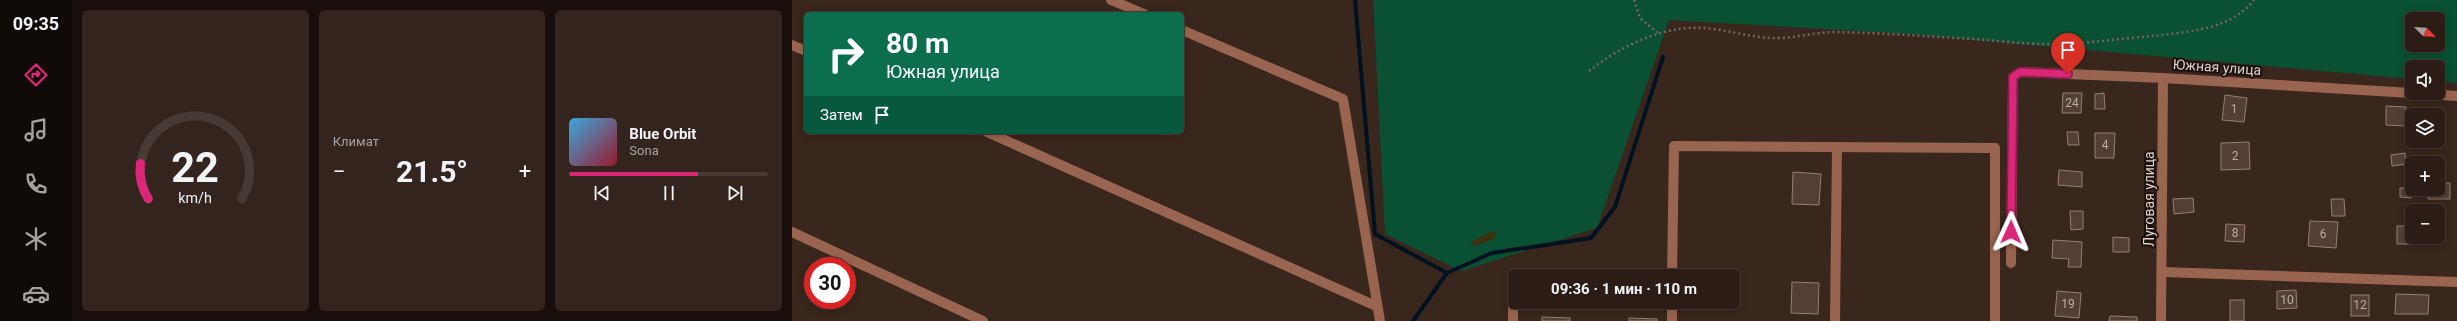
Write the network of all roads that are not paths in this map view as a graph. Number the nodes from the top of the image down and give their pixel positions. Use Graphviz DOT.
graph roads {
  1 [pos="1111,0"];
  2 [pos="1139,12"];
  3 [pos="1184,31"];
  4 [pos="792,45"];
  5 [pos="804,50"];
  6 [pos="2163,78"];
  7 [pos="2405,93"];
  8 [pos="2445,95"];
  9 [pos="2457,96"];
  10 [pos="991,134"];
  11 [pos="1838,147"];
  12 [pos="792,232"];
  13 [pos="2011,263"];
  14 [pos="1672,269"];
  15 [pos="2163,272"];
  16 [pos="2457,282"];
  17 [pos="1376,306"];
  18 [pos="1513,309"];
  19 [pos="1672,309"];
  20 [pos="983,321"];
  21 [pos="1380,321"];
  22 [pos="1513,321"];
  23 [pos="1672,321"];
  24 [pos="1835,321"];
  25 [pos="1995,321"];
  26 [pos="2161,321"];
  1 -- 2 [label="street"];
  3 -- 17 [label="street"];
  4 -- 5 [label="street"];
  6 -- 7 [label="street, Южная улица"];
  6 -- 13 [label="street, Южная улица"];
  6 -- 15 [label="street, Луговая улица"];
  8 -- 9 [label="street, Южная улица"];
  10 -- 17 [label="street"];
  11 -- 14 [label="street"];
  11 -- 24 [label="street"];
  11 -- 25 [label="street"];
  12 -- 20 [label="street"];
  15 -- 16 [label="street"];
  15 -- 26 [label="street, Луговая улица"];
  17 -- 21 [label="street"];
  18 -- 22 [label="street"];
  19 -- 23 [label="street"];
}
